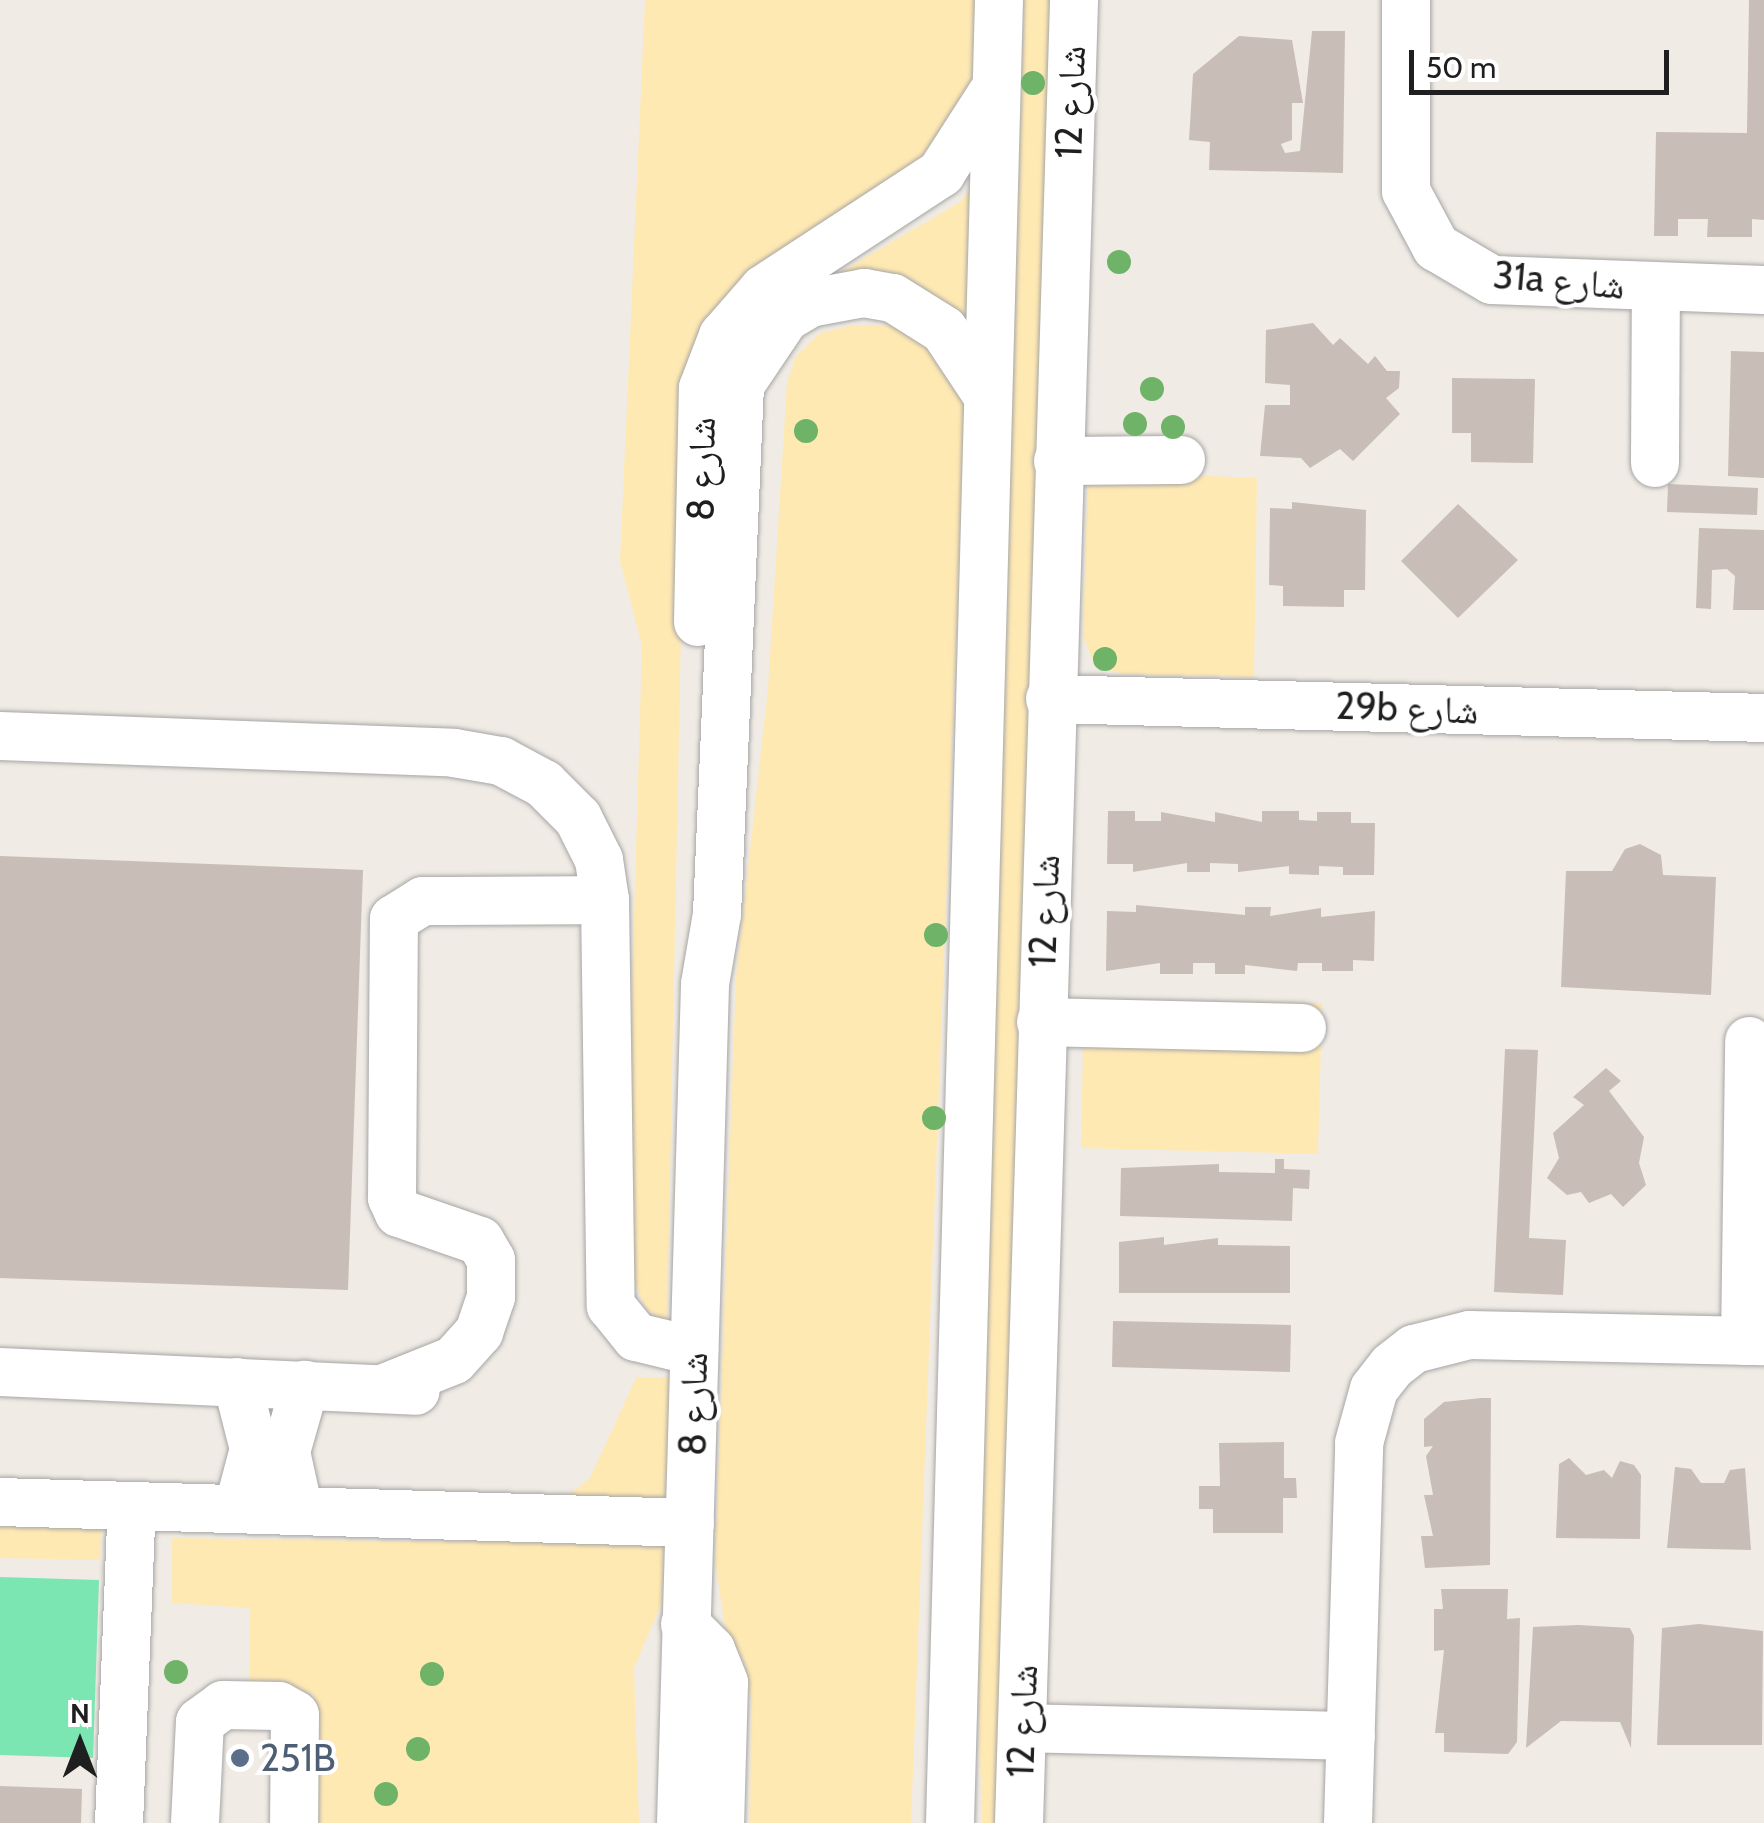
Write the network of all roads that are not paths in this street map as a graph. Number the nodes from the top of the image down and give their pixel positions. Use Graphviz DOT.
graph roads {
  1 [pos="999,0"];
  2 [pos="1074,0"];
  3 [pos="1406,0"];
  4 [pos="996,85"];
  5 [pos="1656,287"];
  6 [pos="1764,290"];
  7 [pos="987,395"];
  8 [pos="1181,460"];
  9 [pos="1058,461"];
  10 [pos="1655,462"];
  11 [pos="1050,699"];
  12 [pos="1764,718"];
  13 [pos="0,736"];
  14 [pos="606,900"];
  15 [pos="705,984"];
  16 [pos="1041,1022"];
  17 [pos="1302,1028"];
  18 [pos="1749,1041"];
  19 [pos="1754,1341"];
  20 [pos="694,1350"];
  21 [pos="0,1372"];
  22 [pos="237,1382"];
  23 [pos="304,1384"];
  24 [pos="0,1502"];
  25 [pos="132,1506"];
  26 [pos="238,1509"];
  27 [pos="299,1511"];
  28 [pos="690,1523"];
  29 [pos="685,1624"];
  30 [pos="1022,1728"];
  31 [pos="1351,1736"];
  32 [pos="118,1823"];
  33 [pos="195,1823"];
  34 [pos="294,1823"];
  35 [pos="682,1823"];
  36 [pos="720,1823"];
  37 [pos="950,1823"];
  38 [pos="1019,1823"];
  39 [pos="1348,1823"];
  1 -- 4 [label="street, شارع 12"];
  2 -- 9 [label="street, شارع 12"];
  3 -- 5 [label="street, 31a شارع"];
  4 -- 7 [label="street, شارع 12"];
  4 -- 15 [label="street, شارع 8"];
  5 -- 6 [label="street, 31a شارع"];
  5 -- 10 [label="street"];
  7 -- 15 [label="street, شارع 8"];
  7 -- 37 [label="street, شارع 12"];
  8 -- 9 [label="street"];
  9 -- 11 [label="street, شارع 12"];
  11 -- 12 [label="street, 29b شارع"];
  11 -- 16 [label="street, شارع 12"];
  13 -- 14 [label="street"];
  14 -- 20 [label="street"];
  14 -- 23 [label="street"];
  15 -- 20 [label="street, شارع 8"];
  16 -- 17 [label="street"];
  16 -- 30 [label="street, شارع 12"];
  18 -- 19 [label="street"];
  19 -- 31 [label="street"];
  20 -- 28 [label="street, شارع 8"];
  21 -- 22 [label="street"];
  22 -- 23 [label="street"];
  22 -- 26 [label="street"];
  23 -- 27 [label="street"];
  24 -- 25 [label="street"];
  25 -- 26 [label="street"];
  25 -- 32 [label="street"];
  26 -- 27 [label="street"];
  27 -- 28 [label="street"];
  28 -- 29 [label="street, شارع 8"];
  29 -- 35 [label="street, شارع 8"];
  29 -- 36 [label="street"];
  30 -- 31 [label="street"];
  30 -- 38 [label="street, شارع 12"];
  31 -- 39 [label="street"];
  33 -- 34 [label="street"];
}
